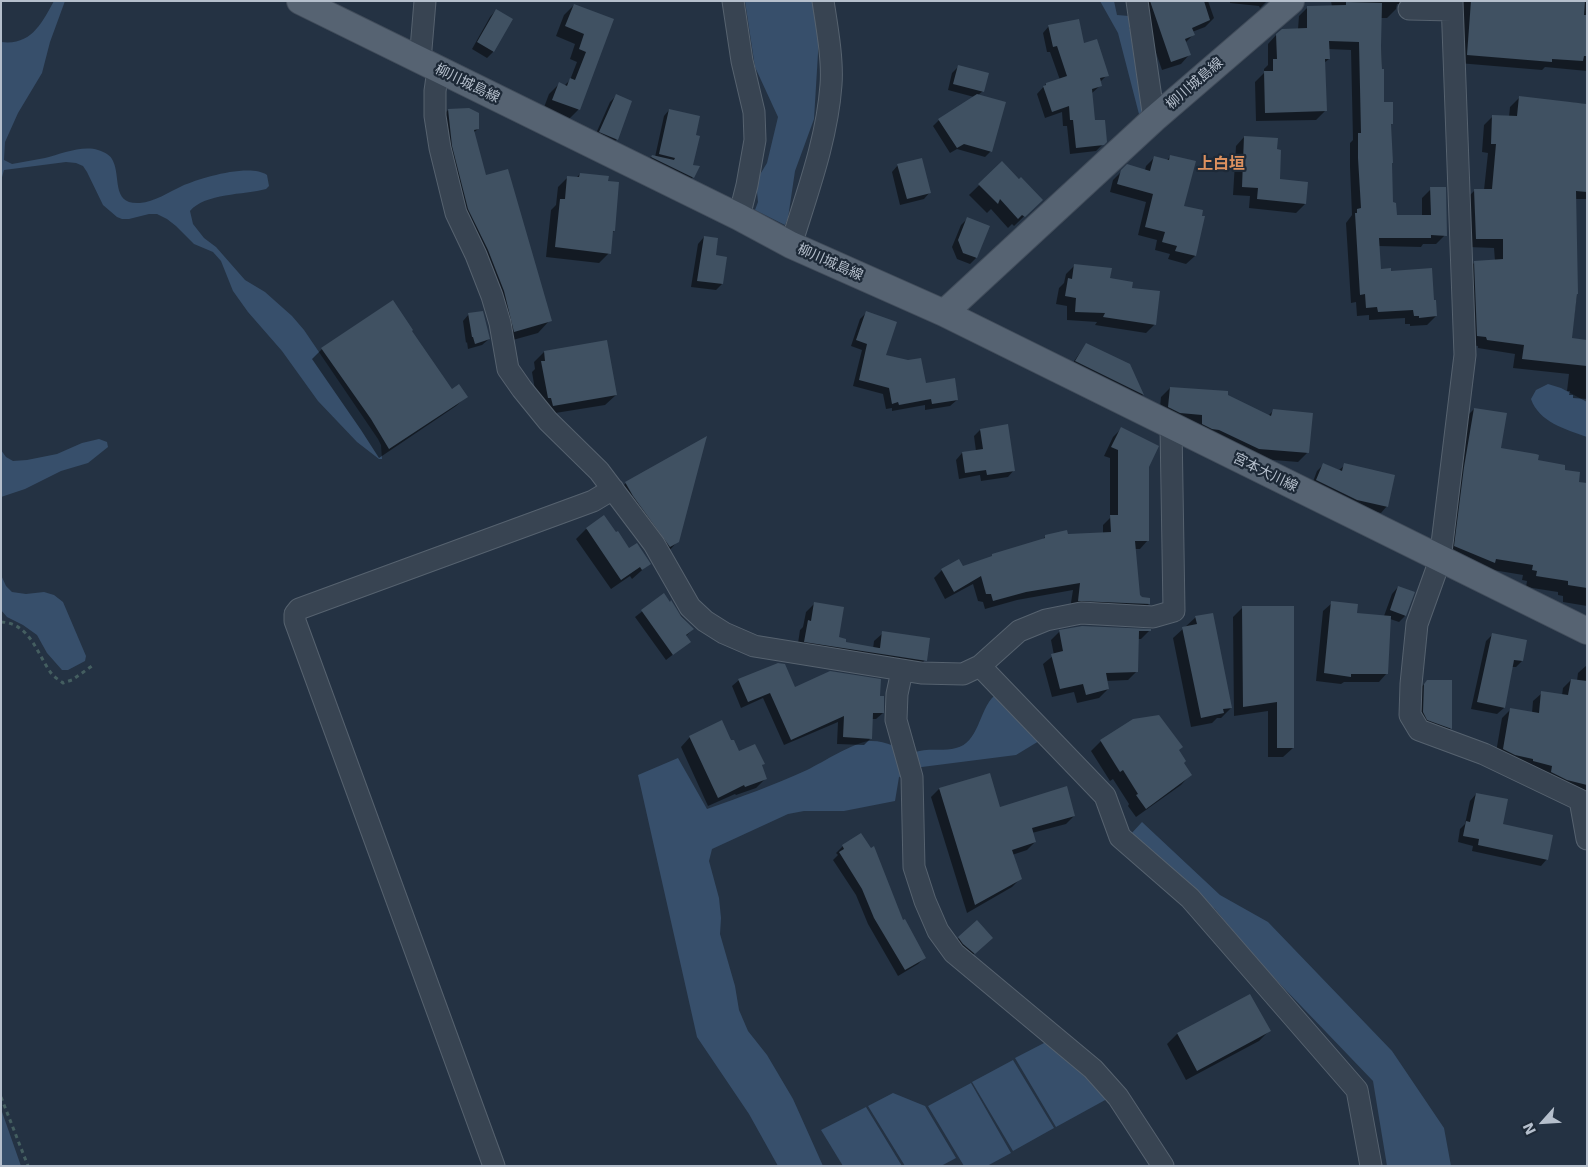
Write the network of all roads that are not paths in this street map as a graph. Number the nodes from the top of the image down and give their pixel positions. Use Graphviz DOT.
graph roads {
  1 [pos="300,1"];
  2 [pos="425,1"];
  3 [pos="733,1"];
  4 [pos="823,1"];
  5 [pos="1137,1"];
  6 [pos="1291,1"];
  7 [pos="1452,6"];
  8 [pos="1409,9"];
  9 [pos="429,66"];
  10 [pos="1154,119"];
  11 [pos="739,218"];
  12 [pos="788,244"];
  13 [pos="944,314"];
  14 [pos="1171,427"];
  15 [pos="612,488"];
  16 [pos="1440,560"];
  17 [pos="1587,631"];
  18 [pos="980,666"];
  19 [pos="902,671"];
  20 [pos="1587,839"];
  21 [pos="494,1166"];
  22 [pos="1163,1166"];
  23 [pos="1371,1166"];
  1 -- 9 [label="main road, 柳川城島線"];
  2 -- 9 [label="street"];
  3 -- 11 [label="street"];
  4 -- 12 [label="street"];
  5 -- 10 [label="street"];
  6 -- 10 [label="main road, 柳川城島線"];
  7 -- 8 [label="street"];
  7 -- 16 [label="street"];
  9 -- 11 [label="main road, 柳川城島線"];
  9 -- 15 [label="street"];
  10 -- 13 [label="main road, 柳川城島線"];
  11 -- 12 [label="main road, 柳川城島線"];
  12 -- 13 [label="main road, 柳川城島線"];
  13 -- 14 [label="main road, 宮本大川線"];
  14 -- 16 [label="main road, 宮本大川線"];
  14 -- 18 [label="street"];
  15 -- 19 [label="street"];
  15 -- 21 [label="street"];
  16 -- 17 [label="main road, 宮本大川線"];
  16 -- 20 [label="street"];
  18 -- 19 [label="street"];
  18 -- 23 [label="street"];
  19 -- 22 [label="street"];
}
